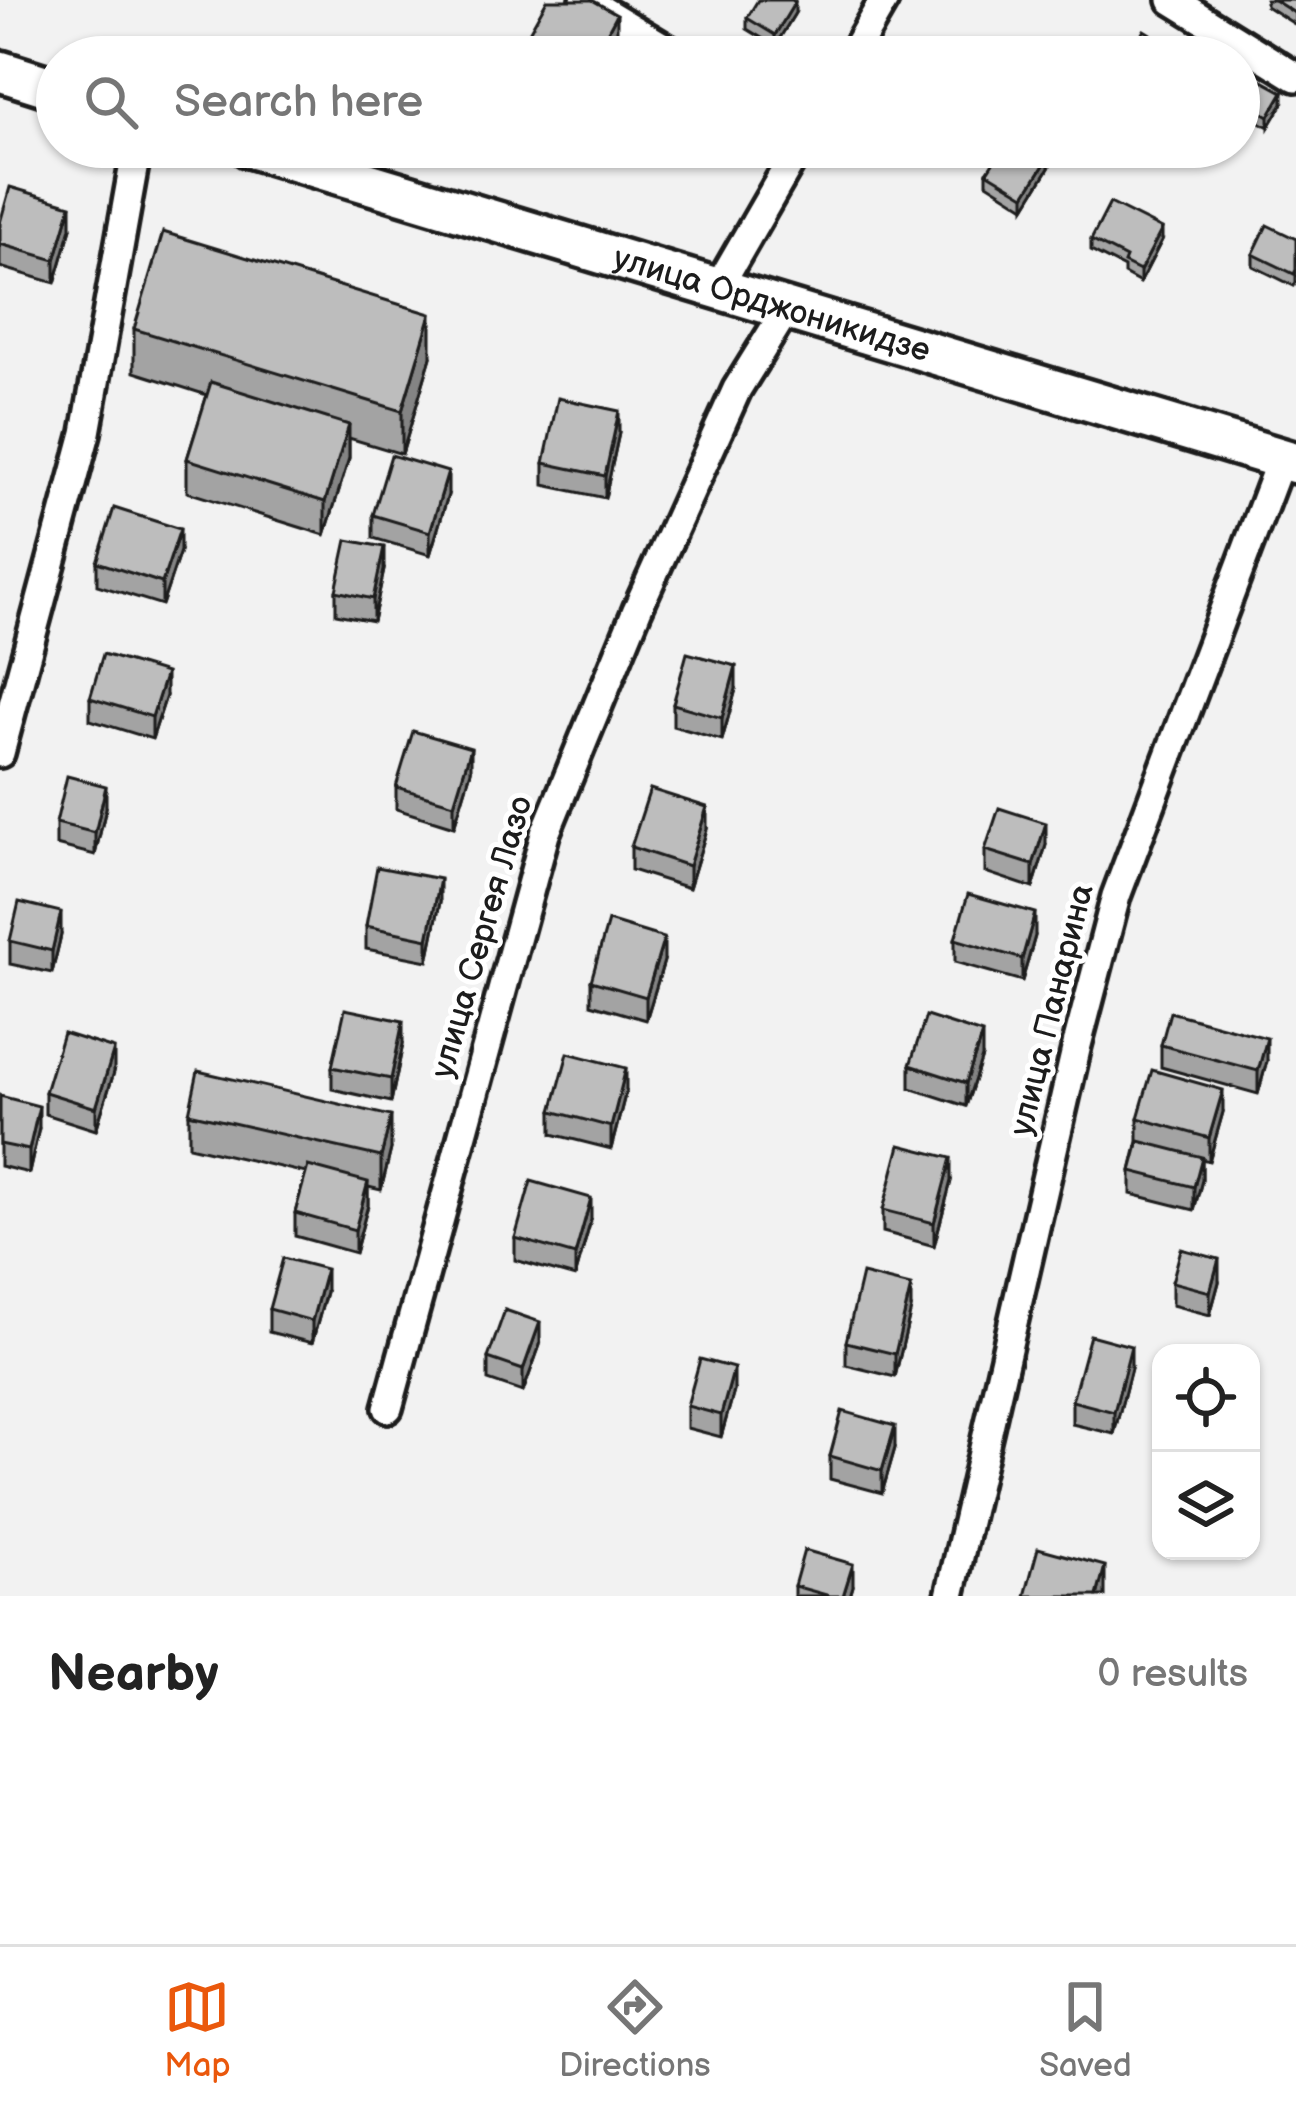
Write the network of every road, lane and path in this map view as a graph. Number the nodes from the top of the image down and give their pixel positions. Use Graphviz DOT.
graph roads {
  1 [pos="585,0"];
  2 [pos="884,0"];
  3 [pos="1172,0"];
  4 [pos="645,36"];
  5 [pos="863,36"];
  6 [pos="1231,36"];
  7 [pos="1260,54"];
  8 [pos="0,71"];
  9 [pos="1296,76"];
  10 [pos="36,82"];
  11 [pos="133,168"];
  12 [pos="320,168"];
  13 [pos="787,168"];
  14 [pos="718,286"];
  15 [pos="786,310"];
  16 [pos="1288,461"];
  17 [pos="0,753"];
  18 [pos="388,1408"];
  19 [pos="950,1596"];
  1 -- 4 [label="street"];
  2 -- 5 [label="street"];
  3 -- 6 [label="street"];
  7 -- 9 [label="street"];
  8 -- 10 [label="main road"];
  11 -- 17 [label="street"];
  12 -- 14 [label="main road, улица Орджоникидзе"];
  13 -- 14 [label="street"];
  14 -- 15 [label="main road, улица Орджоникидзе"];
  15 -- 16 [label="main road, улица Орджоникидзе"];
  15 -- 18 [label="street, улица Сергея Лазо"];
  16 -- 19 [label="street, улица Панарина"];
}
